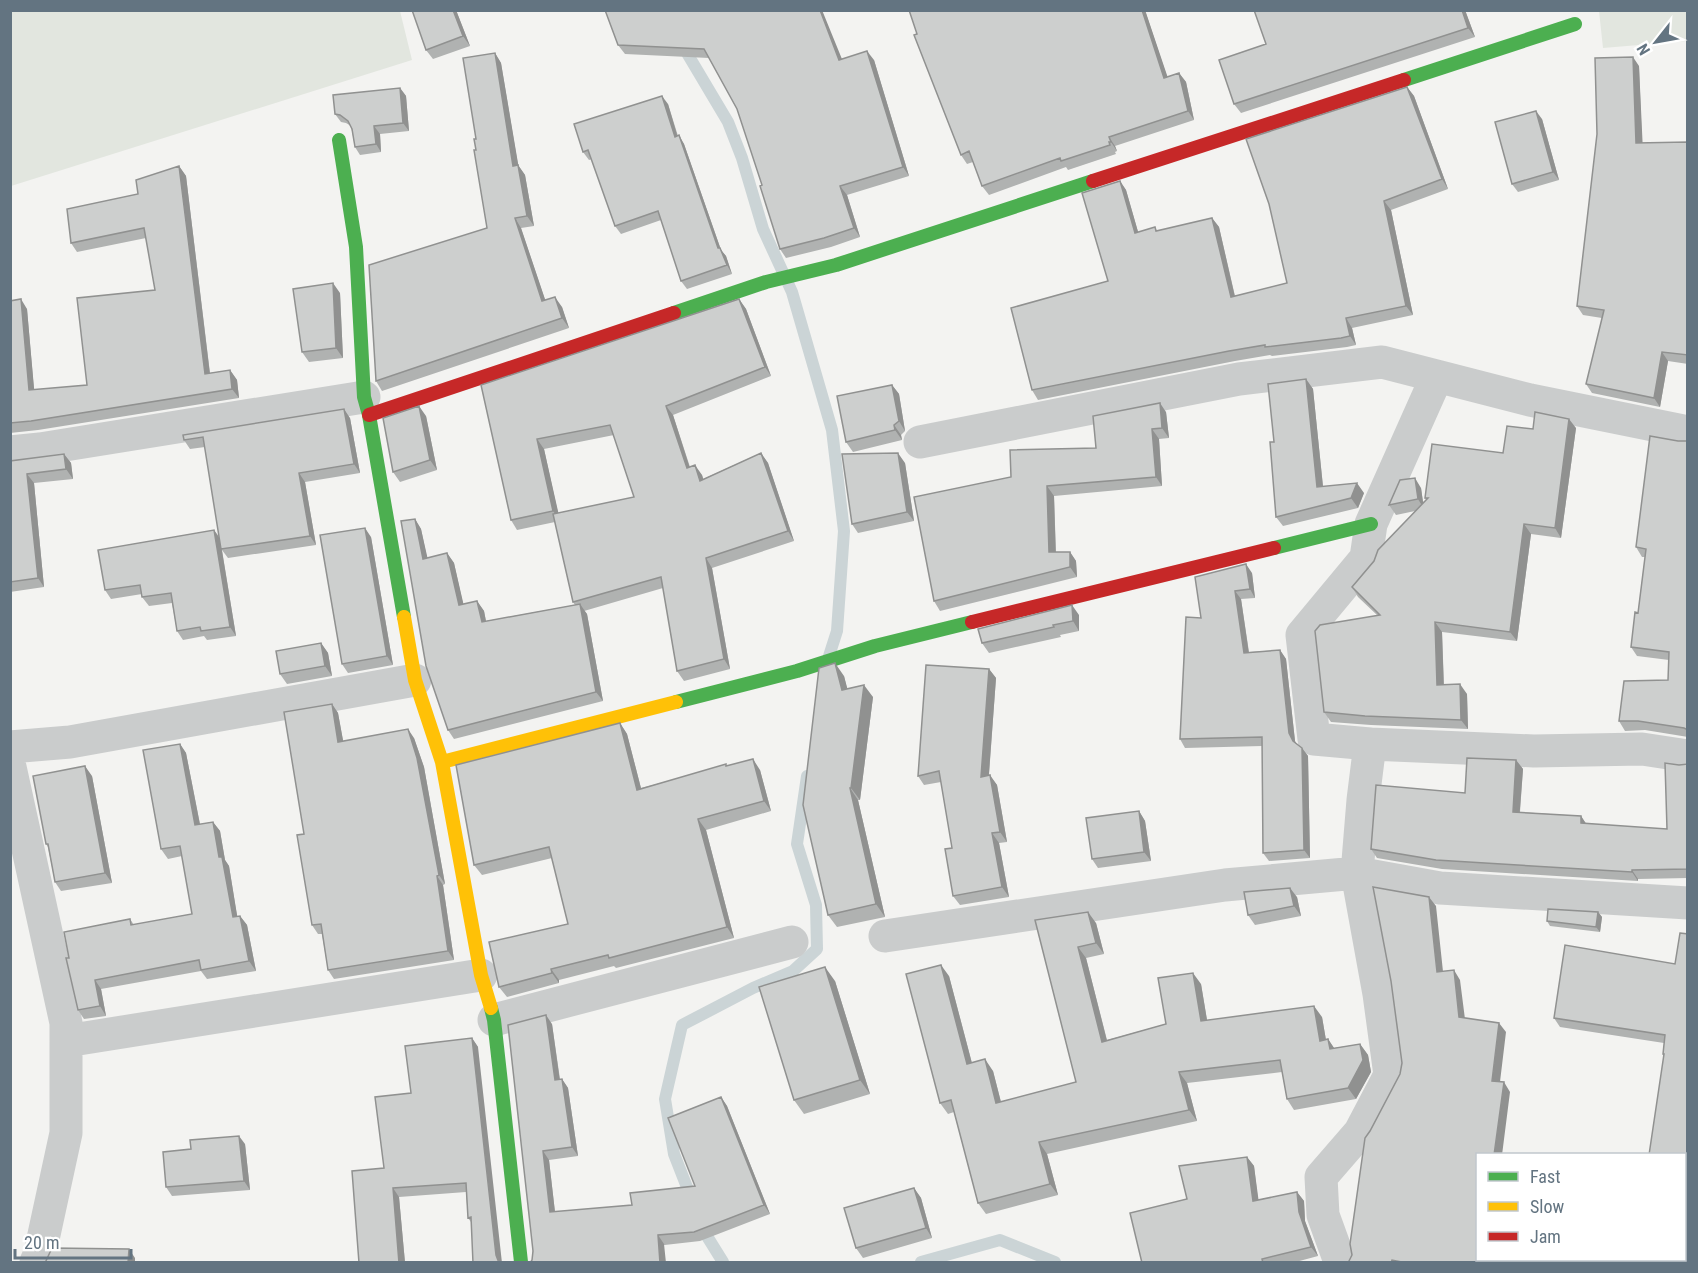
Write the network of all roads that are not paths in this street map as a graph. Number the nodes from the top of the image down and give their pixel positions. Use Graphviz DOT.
graph roads {
  1 [pos="1575,24"];
  2 [pos="339,140"];
  3 [pos="1437,376"];
  4 [pos="366,406"];
  5 [pos="1688,432"];
  6 [pos="920,442"];
  7 [pos="10,452"];
  8 [pos="1371,525"];
  9 [pos="415,680"];
  10 [pos="1370,744"];
  11 [pos="10,747"];
  12 [pos="1688,756"];
  13 [pos="442,762"];
  14 [pos="10,767"];
  15 [pos="1357,873"];
  16 [pos="1688,903"];
  17 [pos="885,936"];
  18 [pos="792,942"];
  19 [pos="481,975"];
  20 [pos="494,1020"];
  21 [pos="66,1041"];
  22 [pos="36,1263"];
  23 [pos="521,1263"];
  24 [pos="1340,1263"];
  1 -- 4 [label="street"];
  2 -- 4 [label="street"];
  3 -- 5 [label="street"];
  3 -- 6 [label="street"];
  3 -- 8 [label="street"];
  4 -- 7 [label="street"];
  4 -- 9 [label="street"];
  8 -- 10 [label="street"];
  8 -- 13 [label="street"];
  9 -- 11 [label="street"];
  9 -- 13 [label="street"];
  10 -- 12 [label="street"];
  10 -- 15 [label="street"];
  13 -- 19 [label="street"];
  14 -- 21 [label="street"];
  15 -- 16 [label="street"];
  15 -- 17 [label="street"];
  15 -- 24 [label="street"];
  18 -- 20 [label="street"];
  19 -- 20 [label="street"];
  19 -- 21 [label="street"];
  20 -- 23 [label="street"];
  21 -- 22 [label="street"];
}
